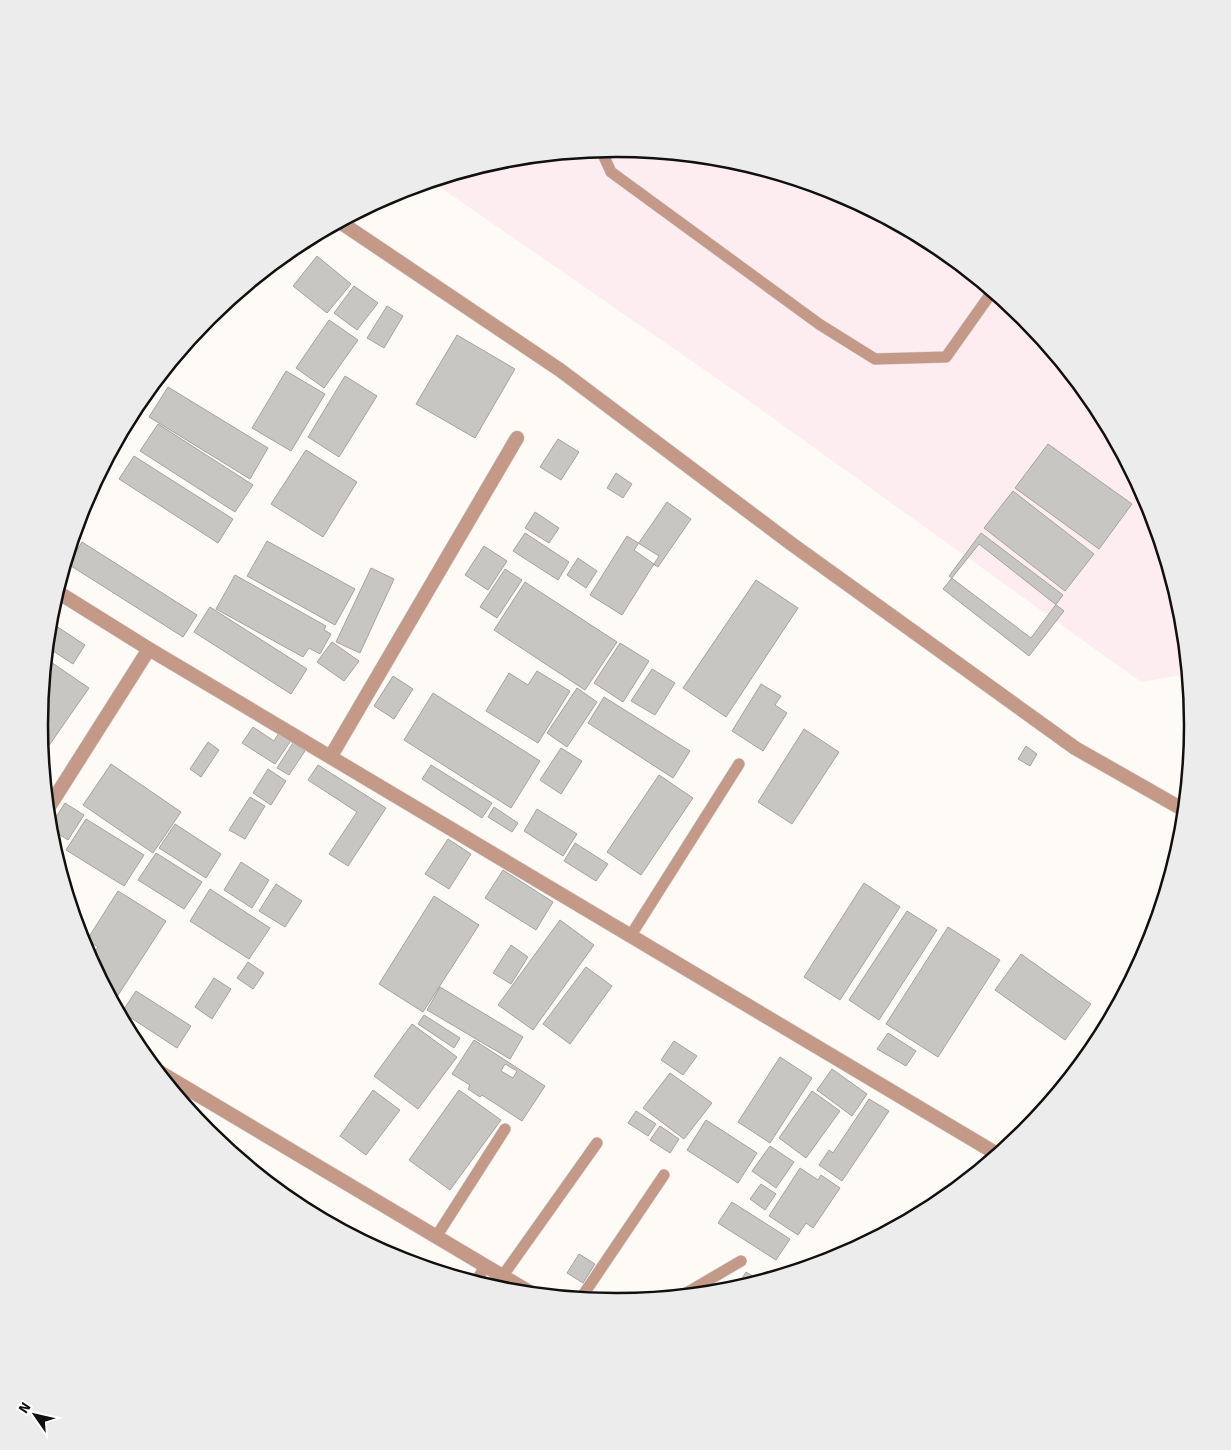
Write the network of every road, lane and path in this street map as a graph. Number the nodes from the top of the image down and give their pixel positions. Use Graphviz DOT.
graph roads {
  1 [pos="604,157"];
  2 [pos="346,226"];
  3 [pos="989,297"];
  4 [pos="517,438"];
  5 [pos="63,595"];
  6 [pos="149,649"];
  7 [pos="330,756"];
  8 [pos="739,764"];
  9 [pos="52,801"];
  10 [pos="1178,806"];
  11 [pos="631,934"];
  12 [pos="172,1079"];
  13 [pos="505,1130"];
  14 [pos="597,1143"];
  15 [pos="991,1151"];
  16 [pos="664,1176"];
  17 [pos="436,1237"];
  18 [pos="741,1261"];
  19 [pos="485,1266"];
  20 [pos="479,1276"];
  21 [pos="501,1276"];
  22 [pos="498,1281"];
  23 [pos="514,1284"];
  24 [pos="697,1287"];
  25 [pos="585,1292"];
  1 -- 3 [label="lane"];
  2 -- 10 [label="street"];
  4 -- 7 [label="street"];
  5 -- 6 [label="street"];
  6 -- 7 [label="street"];
  6 -- 9 [label="street"];
  7 -- 11 [label="street"];
  8 -- 11 [label="lane"];
  11 -- 15 [label="street"];
  12 -- 17 [label="street"];
  13 -- 17 [label="lane"];
  14 -- 21 [label="lane"];
  16 -- 25 [label="lane"];
  17 -- 19 [label="street"];
  18 -- 24 [label="lane"];
  19 -- 20 [label="lane"];
  19 -- 21 [label="street"];
  21 -- 22 [label="lane"];
  21 -- 23 [label="street"];
}
